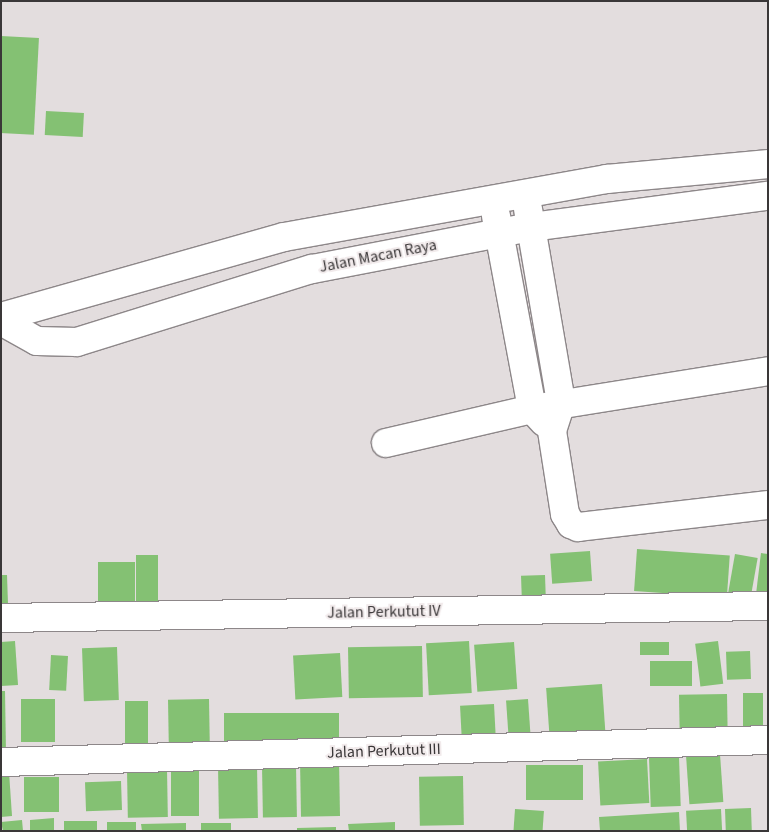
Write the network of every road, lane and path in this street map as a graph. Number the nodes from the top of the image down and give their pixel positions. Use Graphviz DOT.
graph roads {
  1 [pos="768,164"];
  2 [pos="526,194"];
  3 [pos="768,196"];
  4 [pos="493,199"];
  5 [pos="532,227"];
  6 [pos="500,233"];
  7 [pos="1,317"];
  8 [pos="1,321"];
  9 [pos="768,371"];
  10 [pos="562,403"];
  11 [pos="532,409"];
  12 [pos="552,431"];
  13 [pos="386,443"];
  14 [pos="768,505"];
  15 [pos="768,606"];
  16 [pos="1,618"];
  17 [pos="768,740"];
  18 [pos="1,762"];
  1 -- 2 [label="street"];
  2 -- 4 [label="street"];
  2 -- 5 [label="street"];
  3 -- 5 [label="street, Jalan Macan Raya"];
  4 -- 6 [label="street"];
  4 -- 7 [label="street"];
  5 -- 6 [label="street, Jalan Macan Raya"];
  5 -- 10 [label="street"];
  6 -- 8 [label="street, Jalan Macan Raya"];
  6 -- 11 [label="street"];
  9 -- 10 [label="street"];
  10 -- 11 [label="street"];
  10 -- 12 [label="street"];
  11 -- 12 [label="street"];
  11 -- 13 [label="street"];
  12 -- 14 [label="street"];
  15 -- 16 [label="street, Jalan Perkutut IV"];
  17 -- 18 [label="street, Jalan Perkutut III"];
}
